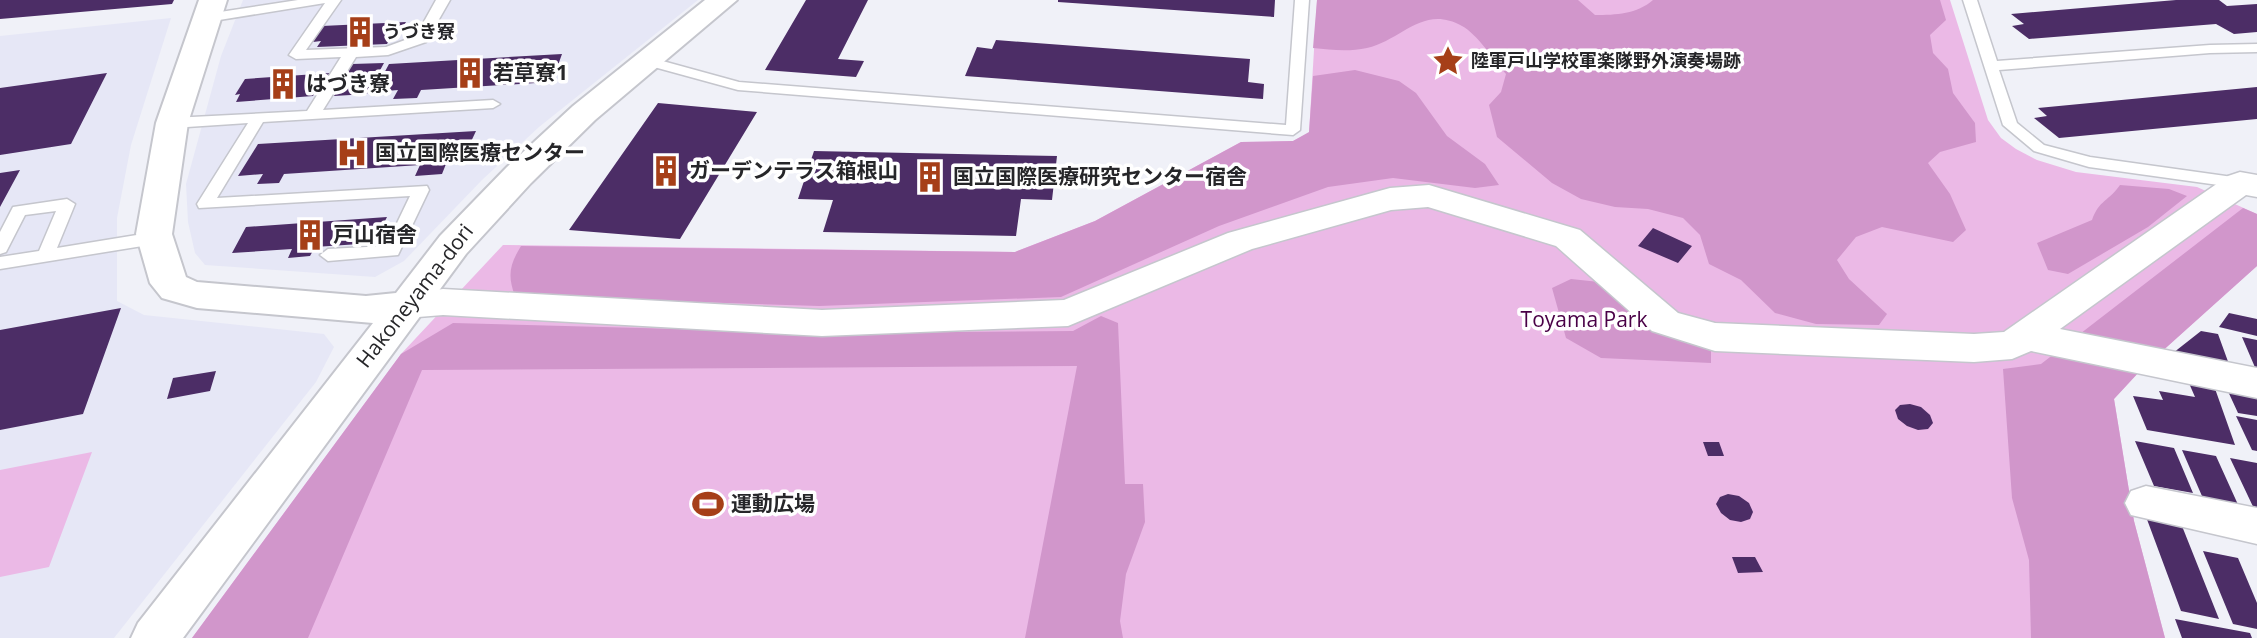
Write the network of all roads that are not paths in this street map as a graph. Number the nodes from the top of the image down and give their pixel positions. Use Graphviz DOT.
graph roads {
  1 [pos="323,0"];
  2 [pos="334,0"];
  3 [pos="443,0"];
  4 [pos="723,0"];
  5 [pos="1301,0"];
  6 [pos="1970,0"];
  7 [pos="210,9"];
  8 [pos="2257,48"];
  9 [pos="351,52"];
  10 [pos="648,61"];
  11 [pos="1991,66"];
  12 [pos="493,104"];
  13 [pos="312,115"];
  14 [pos="258,118"];
  15 [pos="172,123"];
  16 [pos="2249,184"];
  17 [pos="155,238"];
  18 [pos="0,248"];
  19 [pos="328,255"];
  20 [pos="45,256"];
  21 [pos="0,263"];
  22 [pos="405,305"];
  23 [pos="2025,336"];
  24 [pos="2257,383"];
  25 [pos="2147,503"];
  26 [pos="2257,526"];
  27 [pos="155,638"];
  1 -- 7 [label="lane"];
  2 -- 9 [label="lane"];
  3 -- 9 [label="lane"];
  4 -- 10 [label="street, Hakoneyama-dori"];
  5 -- 10 [label="lane"];
  6 -- 11 [label="lane"];
  7 -- 15 [label="street"];
  8 -- 11 [label="lane"];
  9 -- 13 [label="lane"];
  10 -- 22 [label="street, Hakoneyama-dori"];
  11 -- 16 [label="lane"];
  12 -- 13 [label="lane"];
  13 -- 14 [label="lane"];
  14 -- 15 [label="lane"];
  14 -- 19 [label="lane"];
  15 -- 17 [label="street"];
  16 -- 23 [label="street"];
  17 -- 20 [label="lane"];
  17 -- 22 [label="street"];
  18 -- 20 [label="lane"];
  20 -- 21 [label="lane"];
  22 -- 23 [label="street"];
  22 -- 27 [label="street, Hakoneyama-dori"];
  23 -- 24 [label="street"];
  25 -- 26 [label="street"];
}
